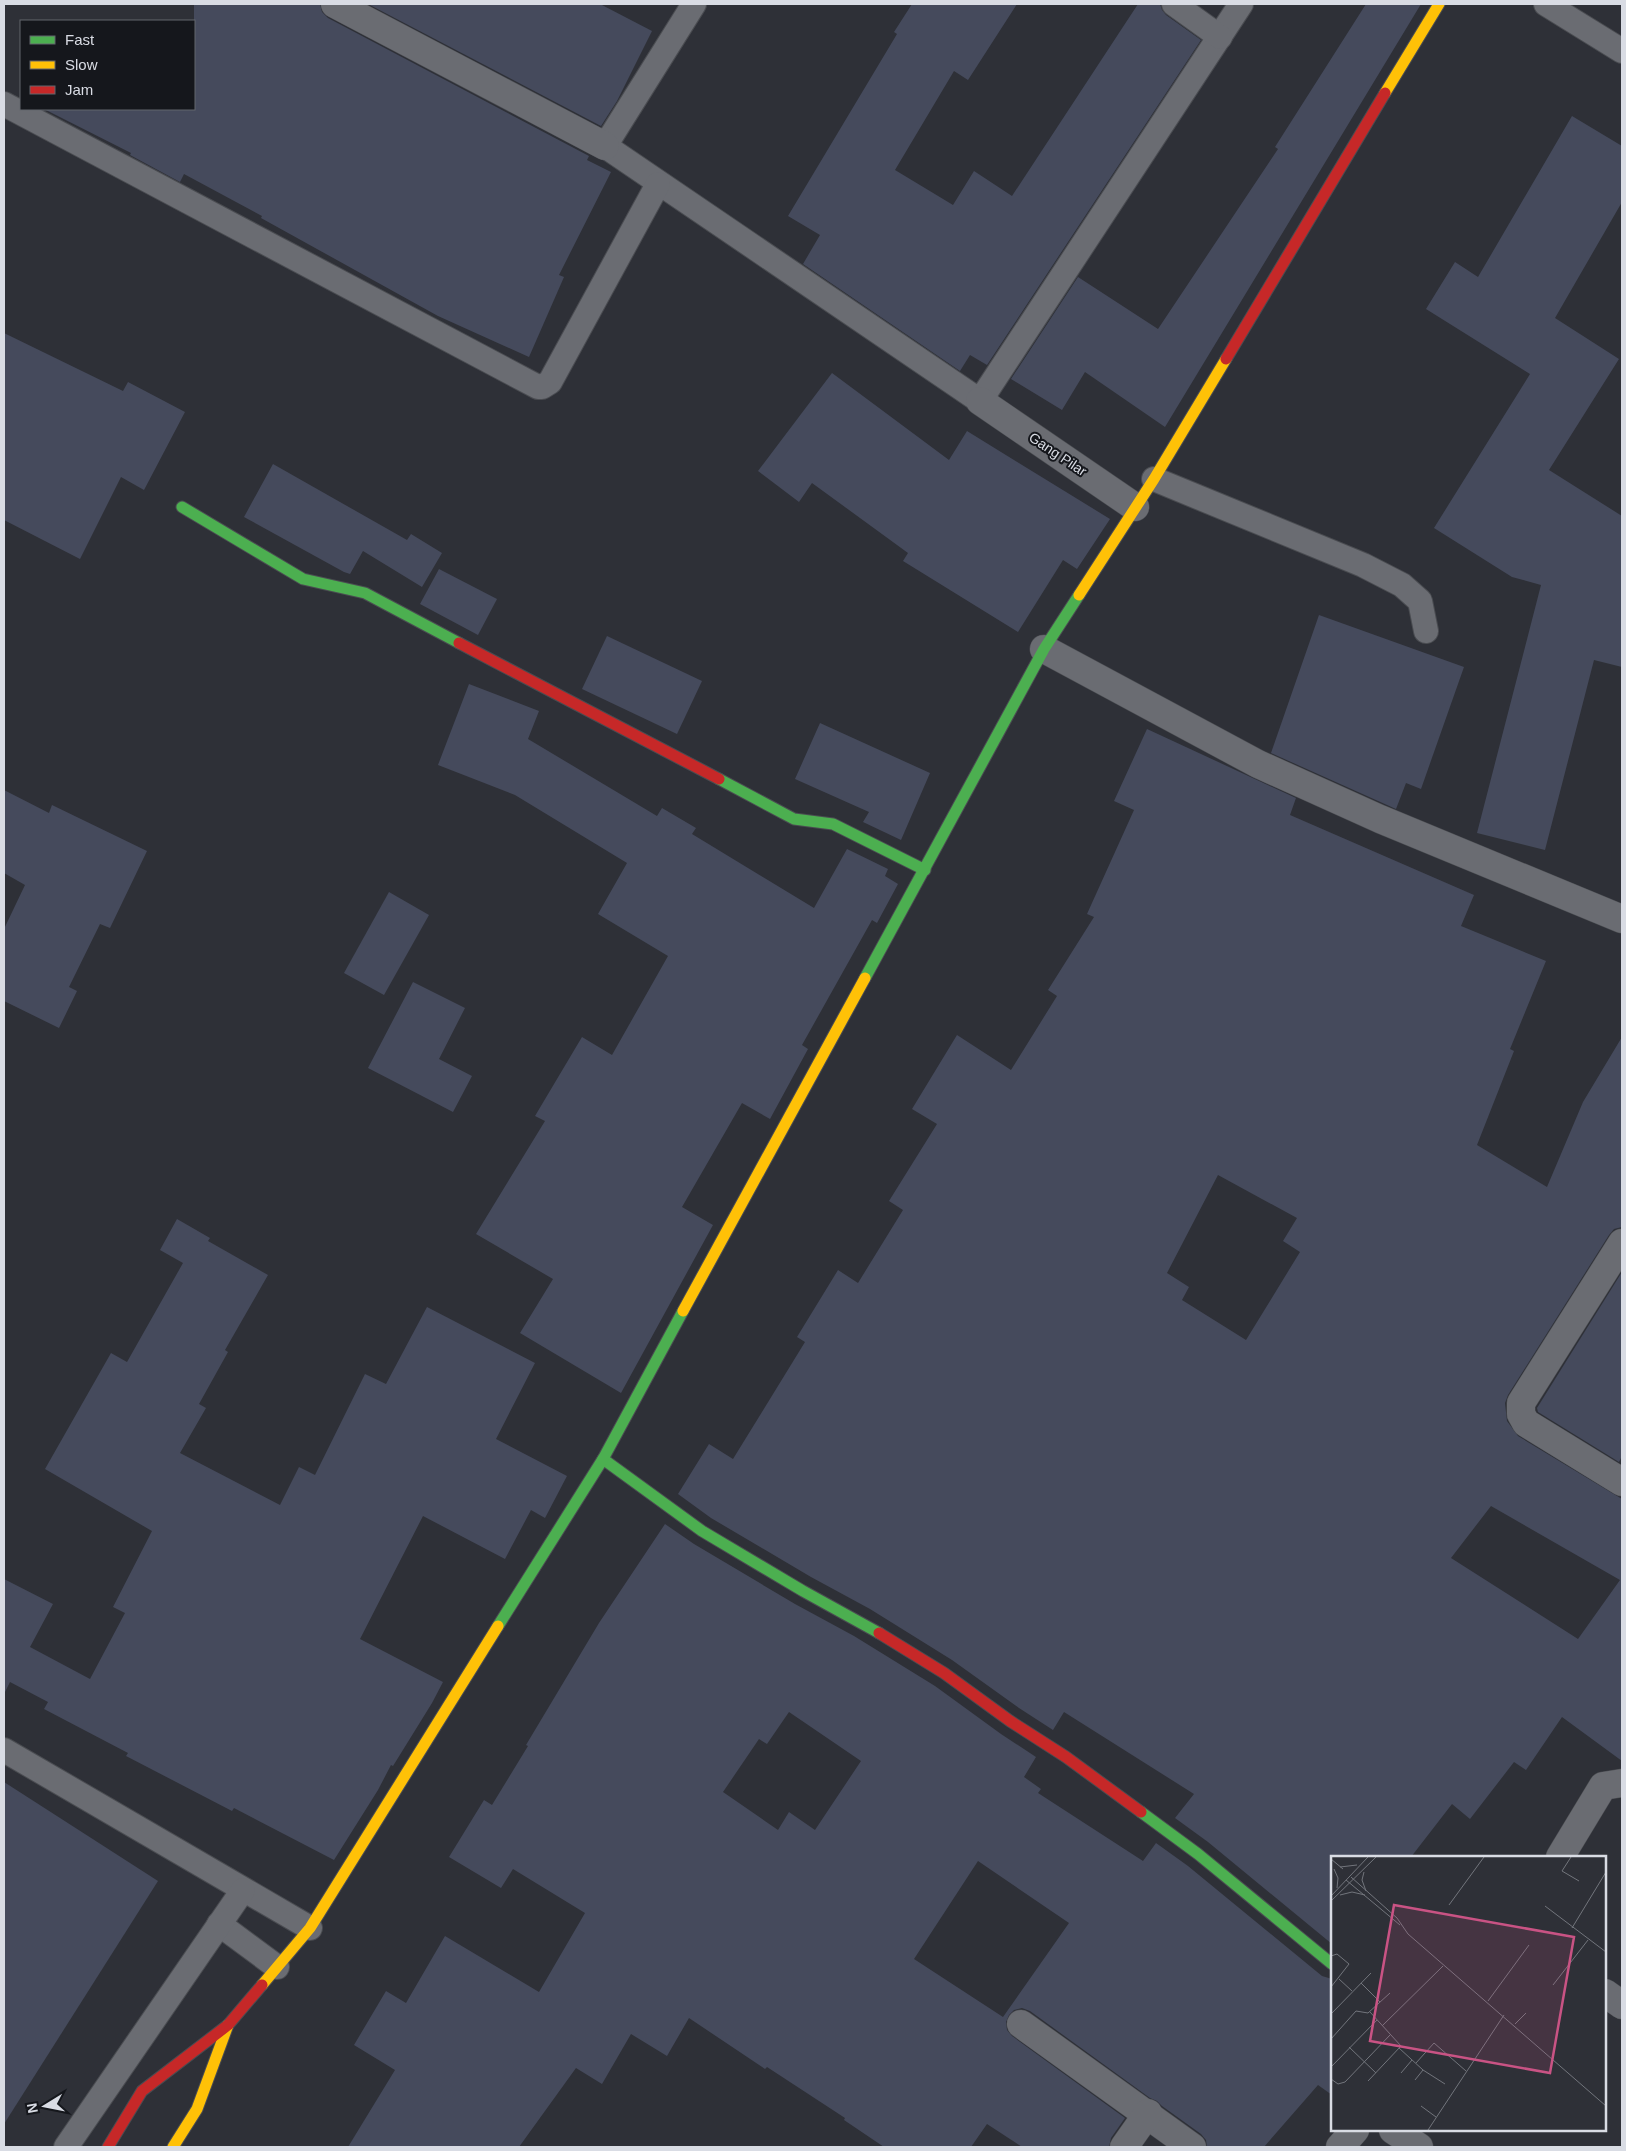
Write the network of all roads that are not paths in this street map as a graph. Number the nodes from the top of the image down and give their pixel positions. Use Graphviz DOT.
graph roads {
  1 [pos="335,4"];
  2 [pos="694,4"];
  3 [pos="1174,4"];
  4 [pos="1241,4"];
  5 [pos="1439,4"];
  6 [pos="1546,4"];
  7 [pos="1220,37"];
  8 [pos="1622,51"];
  9 [pos="4,104"];
  10 [pos="604,146"];
  11 [pos="658,184"];
  12 [pos="980,401"];
  13 [pos="1154,479"];
  14 [pos="182,507"];
  15 [pos="1135,507"];
  16 [pos="1426,631"];
  17 [pos="1044,650"];
  18 [pos="925,870"];
  19 [pos="1622,919"];
  20 [pos="1622,1243"];
  21 [pos="603,1460"];
  22 [pos="1622,1482"];
  23 [pos="4,1750"];
  24 [pos="1622,1783"];
  25 [pos="1561,1856"];
  26 [pos="243,1890"];
  27 [pos="220,1924"];
  28 [pos="310,1928"];
  29 [pos="1331,1963"];
  30 [pos="277,1967"];
  31 [pos="1606,1994"];
  32 [pos="1622,2005"];
  33 [pos="228,2024"];
  34 [pos="1022,2024"];
  35 [pos="1148,2113"];
  36 [pos="1354,2131"];
  37 [pos="1395,2131"];
  38 [pos="66,2147"];
  39 [pos="108,2147"];
  40 [pos="173,2147"];
  41 [pos="1124,2147"];
  42 [pos="1192,2147"];
  43 [pos="1340,2147"];
  44 [pos="1419,2147"];
  1 -- 10 [label="street"];
  2 -- 10 [label="lane"];
  3 -- 7 [label="lane"];
  4 -- 7 [label="lane"];
  5 -- 13 [label="main road"];
  6 -- 8 [label="lane"];
  7 -- 12 [label="lane"];
  9 -- 11 [label="lane"];
  10 -- 11 [label="lane"];
  11 -- 12 [label="lane"];
  12 -- 15 [label="street, Gang Pilar"];
  13 -- 15 [label="main road"];
  13 -- 16 [label="lane"];
  14 -- 18 [label="main road"];
  15 -- 17 [label="main road"];
  17 -- 18 [label="main road"];
  17 -- 19 [label="street"];
  18 -- 21 [label="main road"];
  20 -- 22 [label="street"];
  21 -- 28 [label="main road"];
  21 -- 29 [label="main road"];
  23 -- 26 [label="lane"];
  24 -- 25 [label="street"];
  26 -- 27 [label="lane"];
  26 -- 28 [label="lane"];
  27 -- 30 [label="lane"];
  27 -- 38 [label="lane"];
  28 -- 30 [label="main road"];
  30 -- 33 [label="main road"];
  31 -- 32 [label="street"];
  33 -- 39 [label="main road"];
  33 -- 40 [label="main road"];
  34 -- 35 [label="street"];
  35 -- 41 [label="street"];
  35 -- 42 [label="street"];
  36 -- 43 [label="street"];
  37 -- 44 [label="street"];
}
